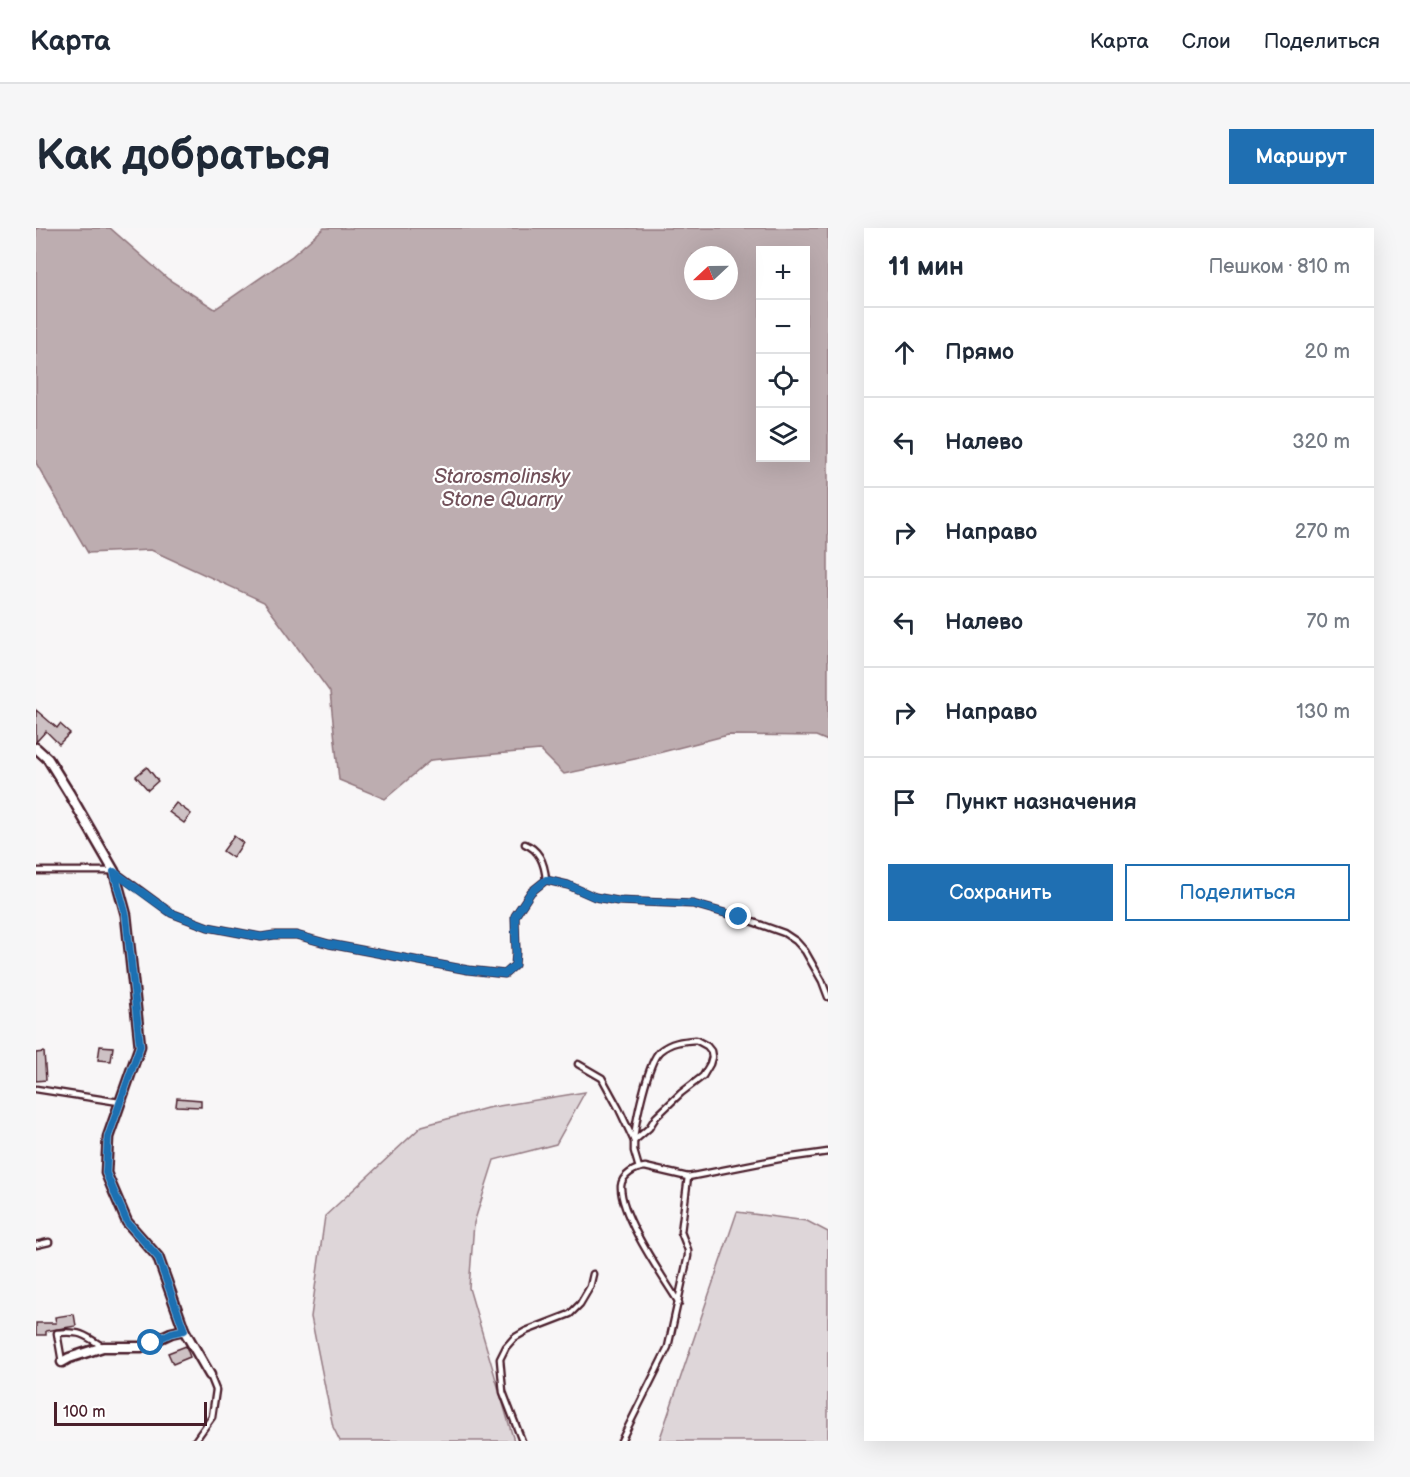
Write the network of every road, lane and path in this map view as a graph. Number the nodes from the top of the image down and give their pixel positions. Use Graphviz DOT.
graph roads {
  1 [pos="36,748"];
  2 [pos="525,844"];
  3 [pos="36,871"];
  4 [pos="114,872"];
  5 [pos="546,880"];
  6 [pos="828,997"];
  7 [pos="578,1064"];
  8 [pos="36,1089"];
  9 [pos="120,1102"];
  10 [pos="634,1141"];
  11 [pos="828,1152"];
  12 [pos="639,1168"];
  13 [pos="688,1177"];
  14 [pos="49,1242"];
  15 [pos="36,1245"];
  16 [pos="593,1274"];
  17 [pos="679,1304"];
  18 [pos="184,1330"];
  19 [pos="102,1347"];
  20 [pos="62,1362"];
  21 [pos="210,1375"];
  22 [pos="195,1441"];
  23 [pos="522,1441"];
  24 [pos="621,1441"];
  1 -- 4 [label="street"];
  2 -- 5 [label="lane"];
  3 -- 4 [label="lane"];
  4 -- 5 [label="lane"];
  4 -- 9 [label="street"];
  5 -- 6 [label="lane"];
  7 -- 10 [label="lane"];
  8 -- 9 [label="lane"];
  9 -- 18 [label="street"];
  10 -- 10 [label="lane"];
  10 -- 12 [label="lane"];
  11 -- 13 [label="lane"];
  12 -- 13 [label="lane"];
  12 -- 17 [label="lane"];
  13 -- 17 [label="lane"];
  14 -- 15 [label="lane"];
  16 -- 23 [label="lane"];
  17 -- 24 [label="lane"];
  18 -- 19 [label="street"];
  18 -- 21 [label="street"];
  19 -- 20 [label="street"];
  19 -- 20 [label="lane"];
  21 -- 22 [label="lane"];
}
